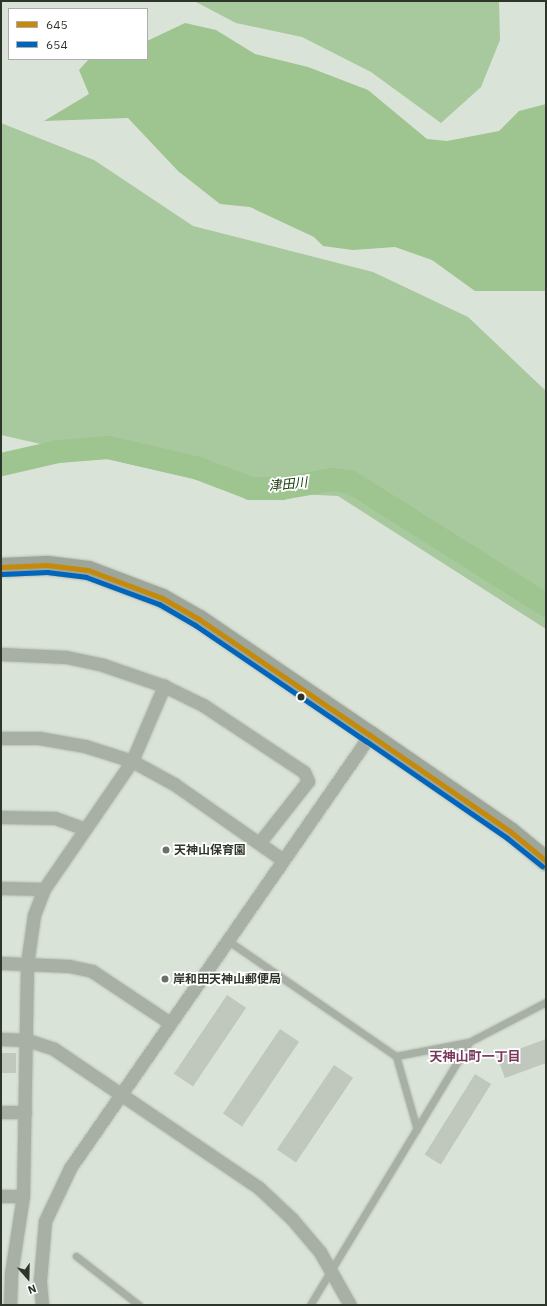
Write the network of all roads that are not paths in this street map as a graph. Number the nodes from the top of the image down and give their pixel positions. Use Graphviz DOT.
graph roads {
  1 [pos="1,567"];
  2 [pos="1,654"];
  3 [pos="164,686"];
  4 [pos="370,735"];
  5 [pos="1,738"];
  6 [pos="132,761"];
  7 [pos="1,817"];
  8 [pos="85,829"];
  9 [pos="260,842"];
  10 [pos="283,860"];
  11 [pos="546,861"];
  12 [pos="1,888"];
  13 [pos="44,889"];
  14 [pos="227,940"];
  15 [pos="1,963"];
  16 [pos="27,964"];
  17 [pos="546,1002"];
  18 [pos="170,1023"];
  19 [pos="1,1039"];
  20 [pos="27,1040"];
  21 [pos="469,1042"];
  22 [pos="396,1056"];
  23 [pos="121,1093"];
  24 [pos="1,1112"];
  25 [pos="25,1112"];
  26 [pos="417,1129"];
  27 [pos="1,1196"];
  28 [pos="23,1196"];
  29 [pos="76,1256"];
  30 [pos="332,1272"];
  31 [pos="6,1274"];
  32 [pos="10,1305"];
  33 [pos="42,1305"];
  34 [pos="138,1305"];
  35 [pos="310,1305"];
  36 [pos="350,1305"];
  1 -- 4 [label="street"];
  2 -- 3 [label="street"];
  3 -- 6 [label="street"];
  3 -- 9 [label="street"];
  4 -- 10 [label="street"];
  4 -- 11 [label="street"];
  5 -- 6 [label="street"];
  6 -- 8 [label="street"];
  6 -- 9 [label="street"];
  7 -- 8 [label="street"];
  8 -- 13 [label="street"];
  9 -- 10 [label="street"];
  10 -- 14 [label="street"];
  12 -- 13 [label="street"];
  13 -- 16 [label="street"];
  14 -- 18 [label="street"];
  14 -- 22 [label="lane"];
  15 -- 16 [label="street"];
  16 -- 18 [label="street"];
  16 -- 20 [label="street"];
  17 -- 21 [label="lane"];
  18 -- 23 [label="street"];
  19 -- 20 [label="street"];
  20 -- 23 [label="street"];
  20 -- 25 [label="street"];
  21 -- 22 [label="lane"];
  21 -- 26 [label="lane"];
  22 -- 26 [label="lane"];
  23 -- 30 [label="street"];
  23 -- 33 [label="street"];
  24 -- 25 [label="street"];
  25 -- 28 [label="street"];
  26 -- 30 [label="lane"];
  27 -- 28 [label="street"];
  28 -- 31 [label="street"];
  29 -- 34 [label="lane"];
  30 -- 35 [label="lane"];
  30 -- 36 [label="street"];
  31 -- 32 [label="street"];
}
